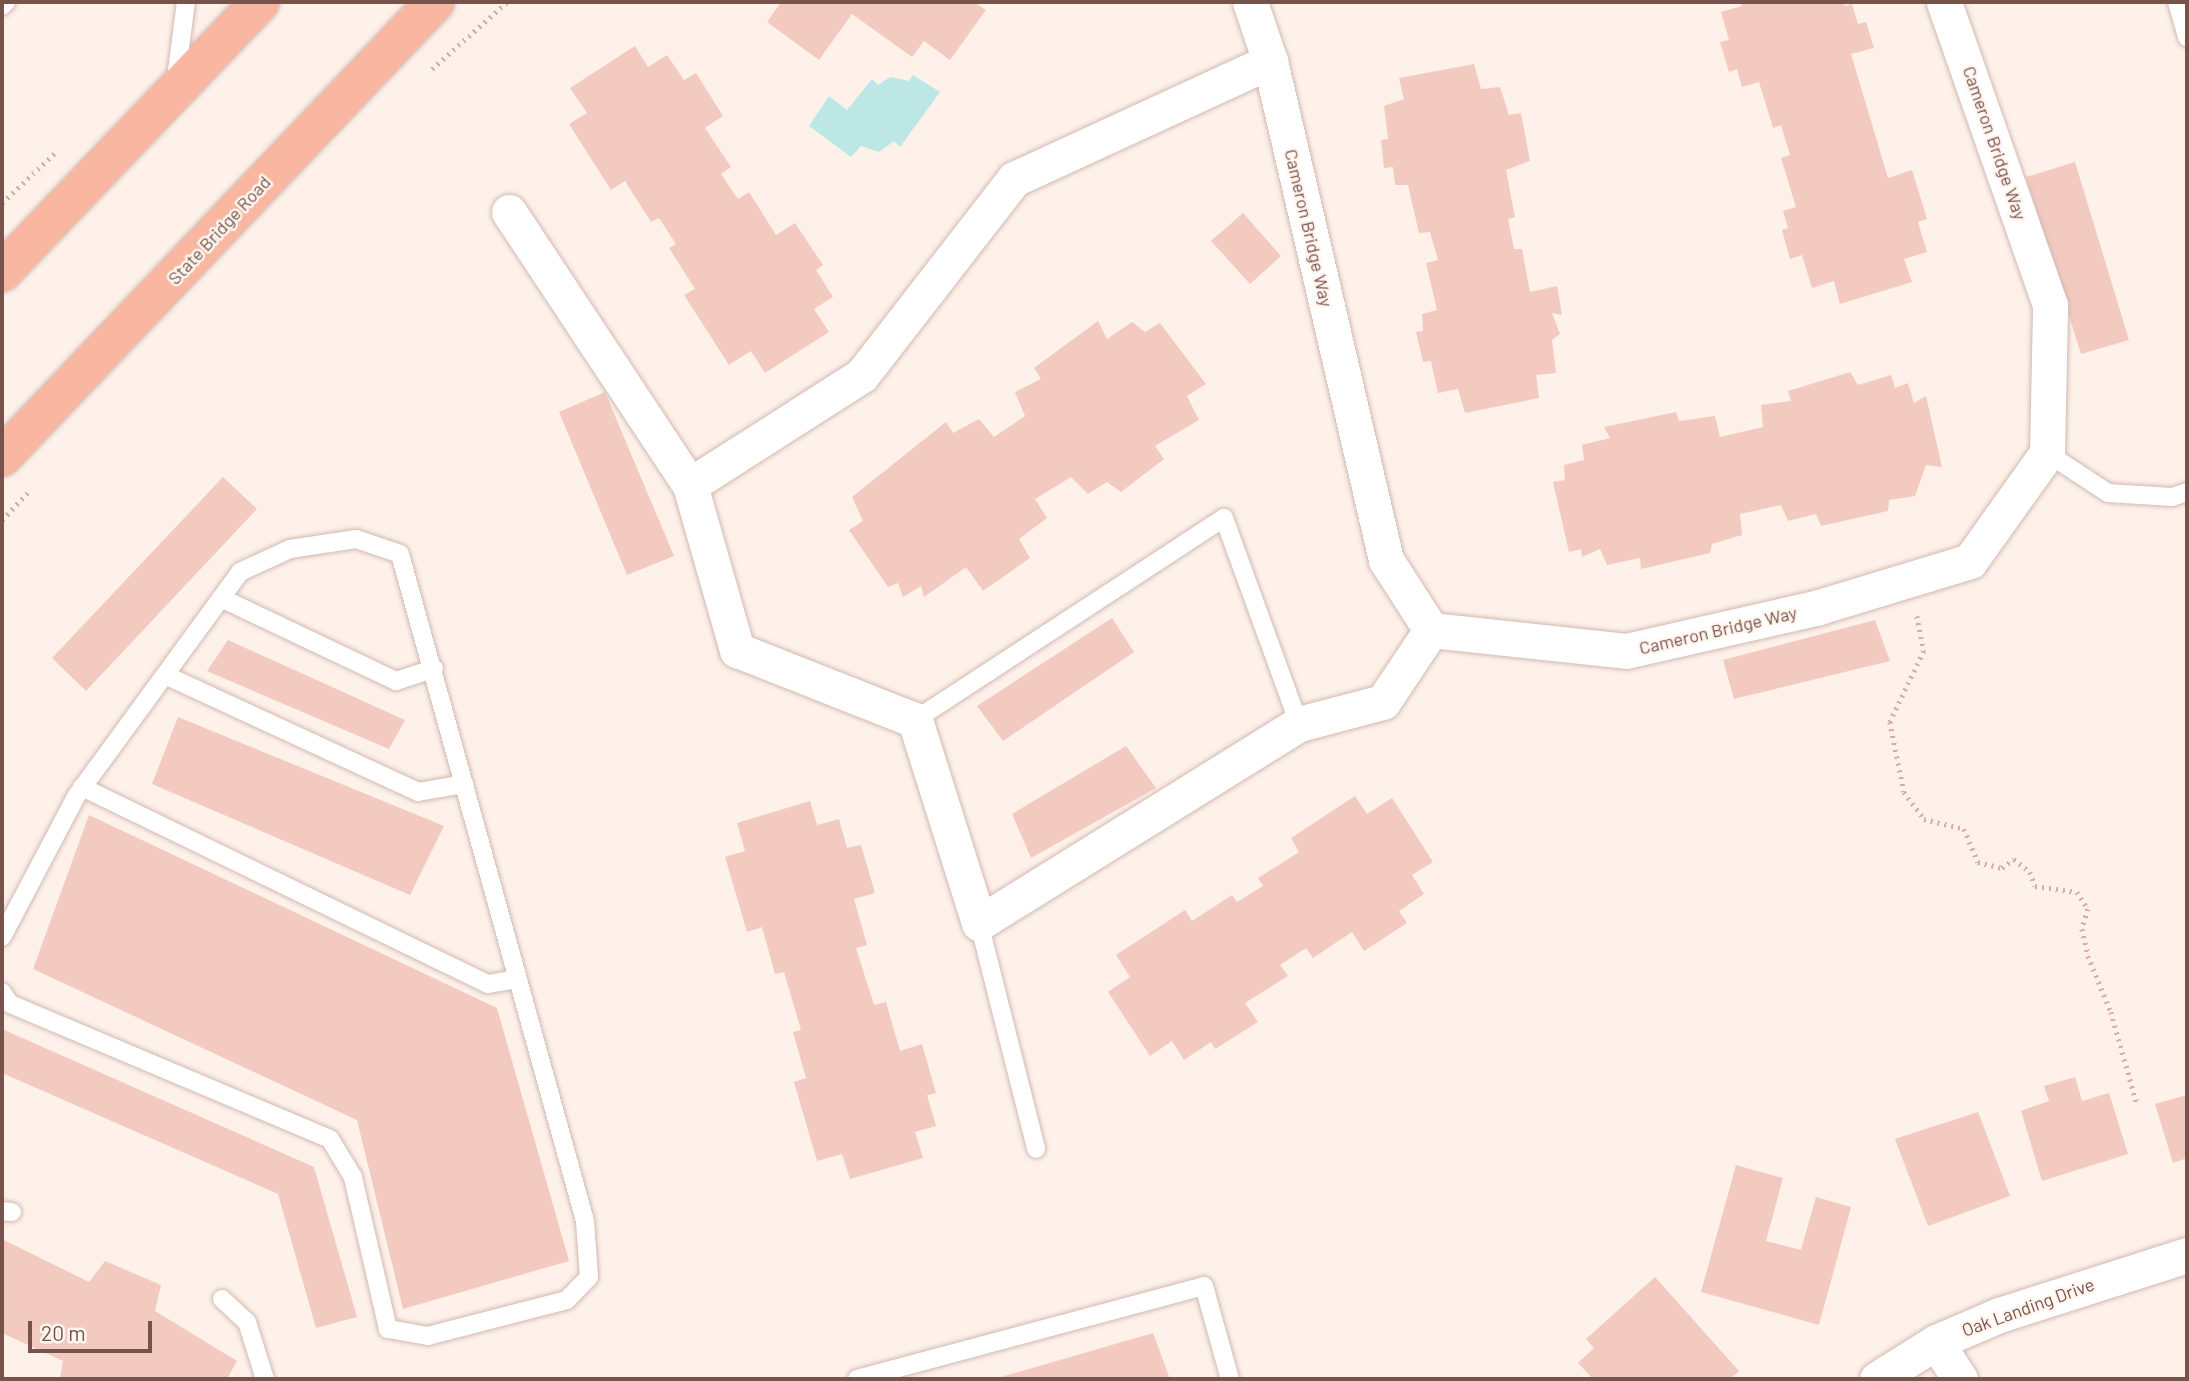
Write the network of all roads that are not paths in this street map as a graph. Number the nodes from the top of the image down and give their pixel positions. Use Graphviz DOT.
graph roads {
  1 [pos="6,2"];
  2 [pos="186,2"];
  3 [pos="260,2"];
  4 [pos="435,2"];
  5 [pos="1250,2"];
  6 [pos="1944,2"];
  7 [pos="2177,2"];
  8 [pos="2,6"];
  9 [pos="2187,38"];
  10 [pos="1270,61"];
  11 [pos="171,95"];
  12 [pos="509,212"];
  13 [pos="2,272"];
  14 [pos="2047,453"];
  15 [pos="2,457"];
  16 [pos="690,485"];
  17 [pos="2187,492"];
  18 [pos="220,598"];
  19 [pos="1431,630"];
  20 [pos="434,670"];
  21 [pos="165,675"];
  22 [pos="915,720"];
  23 [pos="1299,724"];
  24 [pos="464,784"];
  25 [pos="82,787"];
  26 [pos="979,923"];
  27 [pos="2,937"];
  28 [pos="515,979"];
  29 [pos="2,992"];
  30 [pos="1036,1149"];
  31 [pos="2187,1255"];
  32 [pos="222,1298"];
  33 [pos="1936,1342"];
  34 [pos="265,1379"];
  35 [pos="857,1379"];
  36 [pos="1230,1379"];
  37 [pos="1877,1379"];
  38 [pos="1961,1379"];
  1 -- 8 [label="lane"];
  2 -- 11 [label="lane"];
  3 -- 11 [label="highway"];
  4 -- 15 [label="highway, State Bridge Road"];
  5 -- 10 [label="street, Cameron Bridge Way"];
  6 -- 14 [label="street, Cameron Bridge Way"];
  7 -- 9 [label="lane"];
  10 -- 16 [label="street"];
  10 -- 19 [label="street, Cameron Bridge Way"];
  11 -- 13 [label="highway"];
  12 -- 16 [label="street"];
  14 -- 17 [label="lane"];
  14 -- 19 [label="street, Cameron Bridge Way"];
  16 -- 22 [label="street"];
  18 -- 20 [label="lane"];
  18 -- 20 [label="lane"];
  18 -- 21 [label="lane"];
  19 -- 23 [label="street"];
  20 -- 24 [label="lane"];
  21 -- 24 [label="lane"];
  21 -- 25 [label="lane"];
  22 -- 23 [label="lane"];
  22 -- 26 [label="street"];
  23 -- 26 [label="street"];
  24 -- 28 [label="lane"];
  25 -- 27 [label="lane"];
  25 -- 28 [label="lane"];
  26 -- 30 [label="lane"];
  28 -- 29 [label="lane"];
  31 -- 33 [label="street, Oak Landing Drive"];
  32 -- 34 [label="lane"];
  33 -- 37 [label="street, Oak Landing Drive"];
  33 -- 38 [label="street"];
  35 -- 36 [label="lane"];
}
